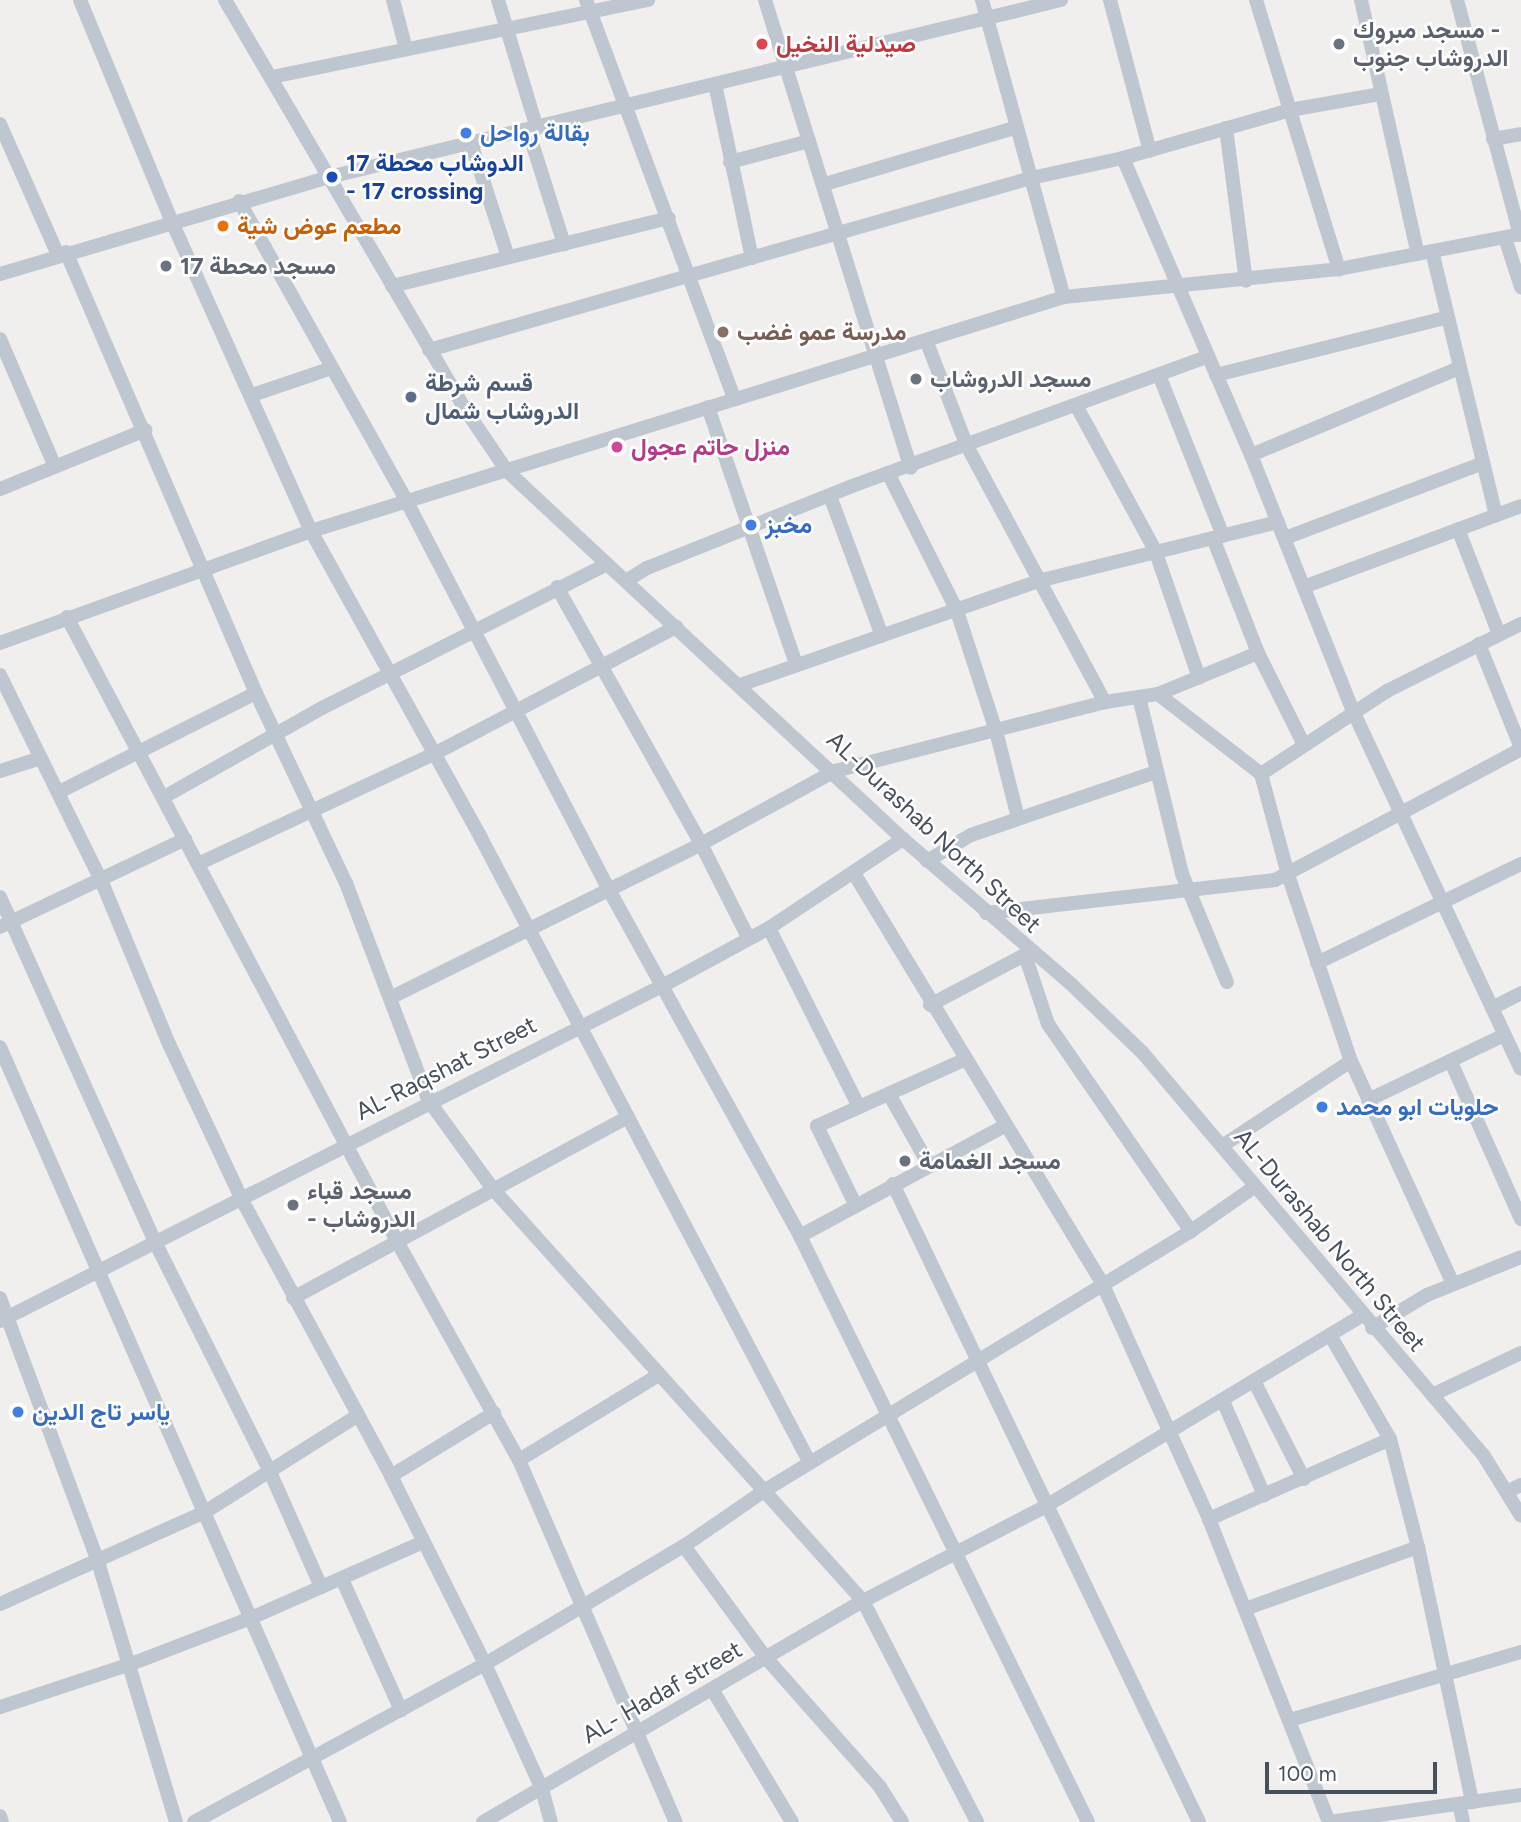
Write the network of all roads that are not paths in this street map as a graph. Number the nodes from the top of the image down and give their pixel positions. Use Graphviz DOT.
graph roads {
  1 [pos="80,0"];
  2 [pos="225,0"];
  3 [pos="393,0"];
  4 [pos="498,0"];
  5 [pos="648,0"];
  6 [pos="765,0"];
  7 [pos="982,0"];
  8 [pos="1061,0"];
  9 [pos="1110,0"];
  10 [pos="1256,0"];
  11 [pos="1361,0"];
  12 [pos="1457,0"];
  13 [pos="588,6"];
  14 [pos="986,18"];
  15 [pos="508,29"];
  16 [pos="405,48"];
  17 [pos="784,68"];
  18 [pos="272,77"];
  19 [pos="715,84"];
  20 [pos="1380,94"];
  21 [pos="626,107"];
  22 [pos="1290,110"];
  23 [pos="0,124"];
  24 [pos="1017,127"];
  25 [pos="1226,128"];
  26 [pos="532,129"];
  27 [pos="1521,134"];
  28 [pos="1493,139"];
  29 [pos="809,141"];
  30 [pos="471,143"];
  31 [pos="1150,151"];
  32 [pos="1123,159"];
  33 [pos="730,162"];
  34 [pos="330,177"];
  35 [pos="1031,178"];
  36 [pos="825,184"];
  37 [pos="239,201"];
  38 [pos="668,218"];
  39 [pos="172,222"];
  40 [pos="1521,234"];
  41 [pos="841,235"];
  42 [pos="1505,238"];
  43 [pos="564,244"];
  44 [pos="62,253"];
  45 [pos="1425,253"];
  46 [pos="508,257"];
  47 [pos="752,258"];
  48 [pos="1339,269"];
  49 [pos="0,274"];
  50 [pos="690,275"];
  51 [pos="1246,281"];
  52 [pos="392,286"];
  53 [pos="1521,287"];
  54 [pos="1180,288"];
  55 [pos="1064,297"];
  56 [pos="1448,317"];
  57 [pos="0,339"];
  58 [pos="926,340"];
  59 [pos="429,351"];
  60 [pos="874,356"];
  61 [pos="1207,357"];
  62 [pos="332,368"];
  63 [pos="1459,368"];
  64 [pos="1159,375"];
  65 [pos="1216,375"];
  66 [pos="252,395"];
  67 [pos="734,399"];
  68 [pos="708,407"];
  69 [pos="1077,407"];
  70 [pos="145,430"];
  71 [pos="967,446"];
  72 [pos="1251,455"];
  73 [pos="1483,463"];
  74 [pos="55,467"];
  75 [pos="911,468"];
  76 [pos="507,471"];
  77 [pos="888,473"];
  78 [pos="0,489"];
  79 [pos="830,496"];
  80 [pos="407,502"];
  81 [pos="1521,506"];
  82 [pos="1496,515"];
  83 [pos="1278,522"];
  84 [pos="746,529"];
  85 [pos="1458,529"];
  86 [pos="311,531"];
  87 [pos="1218,537"];
  88 [pos="1285,538"];
  89 [pos="1155,550"];
  90 [pos="607,564"];
  91 [pos="202,568"];
  92 [pos="1042,580"];
  93 [pos="626,581"];
  94 [pos="1306,586"];
  95 [pos="557,587"];
  96 [pos="957,611"];
  97 [pos="67,617"];
  98 [pos="1521,624"];
  99 [pos="676,627"];
  100 [pos="474,630"];
  101 [pos="1499,634"];
  102 [pos="882,636"];
  103 [pos="0,643"];
  104 [pos="1479,644"];
  105 [pos="1258,653"];
  106 [pos="796,664"];
  107 [pos="603,665"];
  108 [pos="388,674"];
  109 [pos="0,675"];
  110 [pos="1199,678"];
  111 [pos="740,685"];
  112 [pos="256,693"];
  113 [pos="1158,694"];
  114 [pos="1139,697"];
  115 [pos="1105,702"];
  116 [pos="517,709"];
  117 [pos="1353,711"];
  118 [pos="996,732"];
  119 [pos="277,736"];
  120 [pos="1303,743"];
  121 [pos="1521,749"];
  122 [pos="140,752"];
  123 [pos="432,755"];
  124 [pos="41,758"];
  125 [pos="0,771"];
  126 [pos="835,771"];
  127 [pos="1156,772"];
  128 [pos="1261,774"];
  129 [pos="59,792"];
  130 [pos="164,797"];
  131 [pos="1399,812"];
  132 [pos="312,813"];
  133 [pos="1018,818"];
  134 [pos="185,839"];
  135 [pos="903,839"];
  136 [pos="701,844"];
  137 [pos="927,861"];
  138 [pos="200,863"];
  139 [pos="1521,863"];
  140 [pos="855,874"];
  141 [pos="1288,875"];
  142 [pos="101,880"];
  143 [pos="608,888"];
  144 [pos="1188,889"];
  145 [pos="0,897"];
  146 [pos="1444,902"];
  147 [pos="986,914"];
  148 [pos="5,924"];
  149 [pos="769,928"];
  150 [pos="527,931"];
  151 [pos="749,939"];
  152 [pos="1027,954"];
  153 [pos="1317,963"];
  154 [pos="1227,982"];
  155 [pos="664,985"];
  156 [pos="1521,993"];
  157 [pos="392,997"];
  158 [pos="930,1005"];
  159 [pos="1492,1008"];
  160 [pos="579,1027"];
  161 [pos="1504,1035"];
  162 [pos="0,1047"];
  163 [pos="966,1059"];
  164 [pos="1351,1060"];
  165 [pos="1451,1062"];
  166 [pos="1521,1069"];
  167 [pos="889,1094"];
  168 [pos="1368,1100"];
  169 [pos="429,1101"];
  170 [pos="859,1107"];
  171 [pos="628,1118"];
  172 [pos="1006,1125"];
  173 [pos="345,1144"];
  174 [pos="1222,1146"];
  175 [pos="929,1165"];
  176 [pos="893,1184"];
  177 [pos="1255,1187"];
  178 [pos="493,1189"];
  179 [pos="242,1200"];
  180 [pos="856,1206"];
  181 [pos="1521,1219"];
  182 [pos="1191,1231"];
  183 [pos="800,1237"];
  184 [pos="398,1243"];
  185 [pos="156,1244"];
  186 [pos="1521,1257"];
  187 [pos="100,1272"];
  188 [pos="1453,1283"];
  189 [pos="1103,1285"];
  190 [pos="0,1298"];
  191 [pos="293,1298"];
  192 [pos="1361,1316"];
  193 [pos="4,1319"];
  194 [pos="1372,1328"];
  195 [pos="1329,1335"];
  196 [pos="1521,1353"];
  197 [pos="979,1361"];
  198 [pos="659,1375"];
  199 [pos="1254,1381"];
  200 [pos="1433,1395"];
  201 [pos="1223,1401"];
  202 [pos="494,1413"];
  203 [pos="889,1415"];
  204 [pos="357,1416"];
  205 [pos="1171,1432"];
  206 [pos="1390,1439"];
  207 [pos="519,1460"];
  208 [pos="810,1462"];
  209 [pos="271,1474"];
  210 [pos="391,1476"];
  211 [pos="1304,1479"];
  212 [pos="1514,1488"];
  213 [pos="767,1489"];
  214 [pos="1264,1495"];
  215 [pos="1046,1506"];
  216 [pos="205,1512"];
  217 [pos="1521,1517"];
  218 [pos="1209,1519"];
  219 [pos="423,1542"];
  220 [pos="684,1546"];
  221 [pos="1418,1547"];
  222 [pos="955,1555"];
  223 [pos="98,1562"];
  224 [pos="342,1579"];
  225 [pos="321,1587"];
  226 [pos="863,1601"];
  227 [pos="0,1604"];
  228 [pos="584,1604"];
  229 [pos="1245,1609"];
  230 [pos="251,1618"];
  231 [pos="1521,1652"];
  232 [pos="766,1658"];
  233 [pos="131,1664"];
  234 [pos="485,1664"];
  235 [pos="1444,1673"];
  236 [pos="712,1689"];
  237 [pos="0,1707"];
  238 [pos="401,1710"];
  239 [pos="1290,1720"];
  240 [pos="637,1734"];
  241 [pos="311,1757"];
  242 [pos="542,1789"];
  243 [pos="1521,1795"];
  244 [pos="1466,1803"];
  245 [pos="0,1816"];
  246 [pos="2,1822"];
  247 [pos="176,1822"];
  248 [pos="194,1822"];
  249 [pos="340,1822"];
  250 [pos="483,1822"];
  251 [pos="551,1822"];
  252 [pos="676,1822"];
  253 [pos="792,1822"];
  254 [pos="902,1822"];
  255 [pos="977,1822"];
  256 [pos="1087,1822"];
  257 [pos="1199,1822"];
  258 [pos="1329,1822"];
  259 [pos="1463,1822"];
  1 -- 39 [label="street"];
  2 -- 18 [label="street, AL-Durashab North Street"];
  3 -- 16 [label="street"];
  4 -- 15 [label="street"];
  5 -- 13 [label="street"];
  6 -- 17 [label="street"];
  7 -- 14 [label="street"];
  8 -- 14 [label="street"];
  9 -- 31 [label="street"];
  10 -- 22 [label="street"];
  11 -- 20 [label="street"];
  12 -- 28 [label="street"];
  13 -- 15 [label="street"];
  13 -- 21 [label="street"];
  14 -- 17 [label="street"];
  14 -- 24 [label="street"];
  15 -- 16 [label="street"];
  15 -- 26 [label="street"];
  16 -- 18 [label="street"];
  17 -- 19 [label="street"];
  17 -- 29 [label="street"];
  18 -- 34 [label="street, AL-Durashab North Street"];
  19 -- 21 [label="street"];
  19 -- 33 [label="street"];
  20 -- 22 [label="street"];
  20 -- 45 [label="street"];
  21 -- 26 [label="street"];
  21 -- 38 [label="street"];
  22 -- 25 [label="street"];
  22 -- 48 [label="street"];
  23 -- 44 [label="street"];
  24 -- 35 [label="street"];
  24 -- 36 [label="street"];
  25 -- 31 [label="street"];
  25 -- 51 [label="street"];
  26 -- 30 [label="street"];
  26 -- 43 [label="street"];
  27 -- 28 [label="street"];
  28 -- 40 [label="street"];
  29 -- 33 [label="street"];
  29 -- 36 [label="street"];
  30 -- 34 [label="street"];
  30 -- 46 [label="street"];
  31 -- 32 [label="street"];
  32 -- 35 [label="street"];
  32 -- 54 [label="street"];
  33 -- 47 [label="street"];
  34 -- 37 [label="street"];
  34 -- 52 [label="street, AL-Durashab North Street"];
  35 -- 41 [label="street"];
  35 -- 55 [label="street"];
  36 -- 41 [label="street"];
  37 -- 39 [label="street"];
  37 -- 62 [label="street"];
  38 -- 43 [label="street"];
  38 -- 50 [label="street"];
  39 -- 44 [label="street"];
  39 -- 66 [label="street"];
  40 -- 42 [label="street"];
  41 -- 47 [label="street"];
  41 -- 60 [label="street"];
  42 -- 45 [label="street"];
  42 -- 53 [label="street"];
  43 -- 46 [label="street"];
  44 -- 49 [label="street"];
  44 -- 70 [label="street"];
  45 -- 48 [label="street"];
  45 -- 56 [label="street"];
  46 -- 52 [label="street"];
  47 -- 50 [label="street"];
  48 -- 51 [label="street"];
  50 -- 59 [label="street"];
  50 -- 67 [label="street"];
  51 -- 54 [label="street"];
  52 -- 59 [label="street, AL-Durashab North Street"];
  54 -- 55 [label="street"];
  54 -- 61 [label="street"];
  55 -- 58 [label="street"];
  56 -- 63 [label="street"];
  56 -- 65 [label="street"];
  57 -- 74 [label="street"];
  58 -- 60 [label="street"];
  58 -- 71 [label="street"];
  59 -- 76 [label="street, AL-Durashab North Street"];
  60 -- 67 [label="street"];
  60 -- 75 [label="street"];
  61 -- 64 [label="street"];
  61 -- 65 [label="street"];
  62 -- 66 [label="street"];
  62 -- 80 [label="street"];
  63 -- 72 [label="street"];
  63 -- 73 [label="street"];
  64 -- 69 [label="street"];
  64 -- 87 [label="street"];
  65 -- 72 [label="street"];
  66 -- 86 [label="street"];
  67 -- 68 [label="street"];
  68 -- 76 [label="street"];
  68 -- 84 [label="street"];
  69 -- 71 [label="street"];
  69 -- 89 [label="street"];
  70 -- 74 [label="street"];
  70 -- 91 [label="street"];
  71 -- 75 [label="street"];
  71 -- 92 [label="street"];
  72 -- 83 [label="street"];
  73 -- 82 [label="street"];
  73 -- 88 [label="street"];
  74 -- 78 [label="street"];
  75 -- 77 [label="street"];
  76 -- 80 [label="street"];
  76 -- 90 [label="street, AL-Durashab North Street"];
  77 -- 79 [label="street"];
  77 -- 96 [label="street"];
  79 -- 84 [label="street"];
  79 -- 102 [label="street"];
  80 -- 86 [label="street"];
  80 -- 100 [label="street"];
  81 -- 82 [label="street"];
  82 -- 85 [label="street"];
  83 -- 87 [label="street"];
  83 -- 88 [label="street"];
  84 -- 93 [label="street"];
  84 -- 106 [label="street"];
  85 -- 94 [label="street"];
  85 -- 101 [label="street"];
  86 -- 91 [label="street"];
  86 -- 108 [label="street"];
  87 -- 89 [label="street"];
  87 -- 105 [label="street"];
  88 -- 94 [label="street"];
  89 -- 92 [label="street"];
  89 -- 110 [label="street"];
  90 -- 93 [label="street, AL-Durashab North Street"];
  90 -- 95 [label="street"];
  91 -- 97 [label="street"];
  91 -- 112 [label="street"];
  92 -- 96 [label="street"];
  92 -- 115 [label="street"];
  93 -- 99 [label="street, AL-Durashab North Street"];
  94 -- 117 [label="street"];
  95 -- 100 [label="street"];
  95 -- 107 [label="street"];
  96 -- 102 [label="street"];
  96 -- 118 [label="street"];
  97 -- 103 [label="street"];
  97 -- 122 [label="street"];
  98 -- 101 [label="street"];
  99 -- 107 [label="street"];
  99 -- 111 [label="street, AL-Durashab North Street"];
  100 -- 108 [label="street"];
  100 -- 116 [label="street"];
  101 -- 104 [label="street"];
  102 -- 106 [label="street"];
  104 -- 117 [label="street"];
  104 -- 121 [label="street"];
  105 -- 110 [label="street"];
  105 -- 120 [label="street"];
  106 -- 111 [label="street"];
  107 -- 116 [label="street"];
  107 -- 136 [label="street"];
  108 -- 119 [label="street"];
  108 -- 123 [label="street"];
  109 -- 124 [label="street"];
  110 -- 113 [label="street"];
  111 -- 126 [label="street, AL-Durashab North Street"];
  112 -- 119 [label="street"];
  112 -- 122 [label="street"];
  113 -- 114 [label="street"];
  113 -- 128 [label="street"];
  114 -- 115 [label="street"];
  114 -- 127 [label="street"];
  115 -- 118 [label="street"];
  116 -- 123 [label="street"];
  116 -- 143 [label="street"];
  117 -- 120 [label="street"];
  117 -- 131 [label="street"];
  118 -- 126 [label="street"];
  118 -- 133 [label="street"];
  119 -- 130 [label="street"];
  119 -- 132 [label="street"];
  120 -- 128 [label="street"];
  121 -- 131 [label="street"];
  122 -- 129 [label="street"];
  122 -- 130 [label="street"];
  123 -- 132 [label="street"];
  123 -- 150 [label="street"];
  124 -- 125 [label="street"];
  124 -- 129 [label="street"];
  126 -- 135 [label="street, AL-Durashab North Street"];
  126 -- 136 [label="street"];
  127 -- 133 [label="street"];
  127 -- 144 [label="street"];
  128 -- 141 [label="street"];
  129 -- 142 [label="street"];
  130 -- 134 [label="street"];
  131 -- 141 [label="street"];
  131 -- 146 [label="street"];
  132 -- 138 [label="street"];
  132 -- 157 [label="street"];
  133 -- 137 [label="street"];
  134 -- 138 [label="street"];
  134 -- 142 [label="street"];
  135 -- 137 [label="street, AL-Durashab North Street"];
  135 -- 140 [label="street, AL-Raqshat Street"];
  136 -- 143 [label="street"];
  136 -- 151 [label="street"];
  137 -- 147 [label="street, AL-Durashab North Street"];
  138 -- 173 [label="street"];
  139 -- 146 [label="street"];
  140 -- 149 [label="street, AL-Raqshat Street"];
  140 -- 158 [label="street"];
  141 -- 144 [label="street"];
  141 -- 153 [label="street"];
  142 -- 148 [label="street"];
  142 -- 179 [label="street"];
  143 -- 150 [label="street"];
  143 -- 155 [label="street"];
  144 -- 147 [label="street"];
  144 -- 154 [label="street"];
  145 -- 148 [label="street"];
  146 -- 153 [label="street"];
  146 -- 159 [label="street"];
  147 -- 152 [label="street, AL-Durashab North Street"];
  148 -- 185 [label="street"];
  149 -- 151 [label="street, AL-Raqshat Street"];
  149 -- 170 [label="street"];
  150 -- 157 [label="street"];
  150 -- 160 [label="street"];
  151 -- 155 [label="street, AL-Raqshat Street"];
  152 -- 158 [label="street"];
  152 -- 174 [label="street, AL-Durashab North Street"];
  152 -- 182 [label="street"];
  153 -- 164 [label="street"];
  155 -- 160 [label="street, AL-Raqshat Street"];
  155 -- 183 [label="street"];
  156 -- 159 [label="street"];
  157 -- 169 [label="street"];
  158 -- 163 [label="street"];
  159 -- 161 [label="street"];
  160 -- 169 [label="street, AL-Raqshat Street"];
  160 -- 171 [label="street"];
  161 -- 165 [label="street"];
  161 -- 166 [label="street"];
  162 -- 187 [label="street"];
  163 -- 167 [label="street"];
  163 -- 172 [label="street"];
  164 -- 168 [label="street"];
  164 -- 174 [label="street"];
  165 -- 168 [label="street"];
  165 -- 181 [label="street"];
  167 -- 170 [label="street"];
  167 -- 175 [label="street"];
  168 -- 188 [label="street"];
  169 -- 173 [label="street, AL-Raqshat Street"];
  169 -- 178 [label="street"];
  170 -- 180 [label="street"];
  171 -- 178 [label="street"];
  171 -- 208 [label="street"];
  172 -- 175 [label="street"];
  172 -- 189 [label="street"];
  173 -- 179 [label="street, AL-Raqshat Street"];
  173 -- 184 [label="street"];
  174 -- 177 [label="street, AL-Durashab North Street"];
  175 -- 176 [label="street"];
  176 -- 180 [label="street"];
  176 -- 197 [label="street"];
  177 -- 182 [label="street"];
  177 -- 192 [label="street, AL-Durashab North Street"];
  178 -- 184 [label="street"];
  178 -- 198 [label="street"];
  179 -- 185 [label="street, AL-Raqshat Street"];
  179 -- 191 [label="street"];
  180 -- 183 [label="street"];
  182 -- 189 [label="street"];
  183 -- 203 [label="street"];
  184 -- 191 [label="street"];
  184 -- 202 [label="street"];
  185 -- 187 [label="street, AL-Raqshat Street"];
  185 -- 209 [label="street"];
  186 -- 188 [label="street"];
  187 -- 193 [label="street, AL-Raqshat Street"];
  187 -- 216 [label="street"];
  188 -- 194 [label="street"];
  189 -- 197 [label="street"];
  189 -- 205 [label="street"];
  190 -- 193 [label="street"];
  191 -- 204 [label="street"];
  192 -- 194 [label="street, AL-Durashab North Street"];
  192 -- 195 [label="street, AL- Hadaf street"];
  193 -- 223 [label="street"];
  194 -- 200 [label="street, AL-Durashab North Street"];
  195 -- 199 [label="street, AL- Hadaf street"];
  195 -- 206 [label="street"];
  196 -- 200 [label="street"];
  197 -- 203 [label="street"];
  197 -- 215 [label="street"];
  198 -- 207 [label="street"];
  198 -- 213 [label="street"];
  199 -- 201 [label="street, AL- Hadaf street"];
  199 -- 211 [label="street"];
  200 -- 212 [label="street, AL-Durashab North Street"];
  201 -- 205 [label="street, AL- Hadaf street"];
  201 -- 214 [label="street"];
  202 -- 207 [label="street"];
  202 -- 210 [label="street"];
  203 -- 208 [label="street"];
  203 -- 222 [label="street"];
  204 -- 209 [label="street"];
  204 -- 210 [label="street"];
  205 -- 215 [label="street, AL- Hadaf street"];
  205 -- 218 [label="street"];
  206 -- 211 [label="street"];
  206 -- 221 [label="street"];
  207 -- 228 [label="street"];
  208 -- 213 [label="street"];
  209 -- 216 [label="street"];
  209 -- 225 [label="street"];
  210 -- 219 [label="street"];
  211 -- 214 [label="street"];
  212 -- 217 [label="street, AL-Durashab North Street"];
  213 -- 220 [label="street"];
  213 -- 226 [label="street"];
  214 -- 218 [label="street"];
  215 -- 222 [label="street, AL- Hadaf street"];
  215 -- 257 [label="street"];
  216 -- 223 [label="street"];
  216 -- 230 [label="street"];
  218 -- 229 [label="street"];
  219 -- 224 [label="street"];
  219 -- 234 [label="street"];
  220 -- 228 [label="street"];
  220 -- 232 [label="street"];
  221 -- 229 [label="street"];
  221 -- 235 [label="street"];
  222 -- 226 [label="street, AL- Hadaf street"];
  222 -- 256 [label="street"];
  223 -- 227 [label="street"];
  223 -- 233 [label="street"];
  224 -- 225 [label="street"];
  224 -- 238 [label="street"];
  225 -- 230 [label="street"];
  226 -- 232 [label="street, AL- Hadaf street"];
  226 -- 255 [label="street"];
  228 -- 234 [label="street"];
  228 -- 240 [label="street"];
  229 -- 239 [label="street"];
  230 -- 233 [label="street"];
  230 -- 241 [label="street"];
  231 -- 235 [label="street"];
  232 -- 236 [label="street, AL- Hadaf street"];
  232 -- 254 [label="street"];
  233 -- 237 [label="street"];
  233 -- 247 [label="street"];
  234 -- 238 [label="street"];
  234 -- 242 [label="street"];
  235 -- 239 [label="street"];
  235 -- 244 [label="street"];
  236 -- 240 [label="street, AL- Hadaf street"];
  236 -- 253 [label="street"];
  238 -- 241 [label="street"];
  239 -- 258 [label="street"];
  240 -- 242 [label="street, AL- Hadaf street"];
  240 -- 252 [label="street"];
  241 -- 248 [label="street"];
  241 -- 249 [label="street"];
  242 -- 250 [label="street, AL- Hadaf street"];
  242 -- 251 [label="street"];
  243 -- 244 [label="street"];
  244 -- 258 [label="street"];
  244 -- 259 [label="street"];
  245 -- 246 [label="street"];
}
